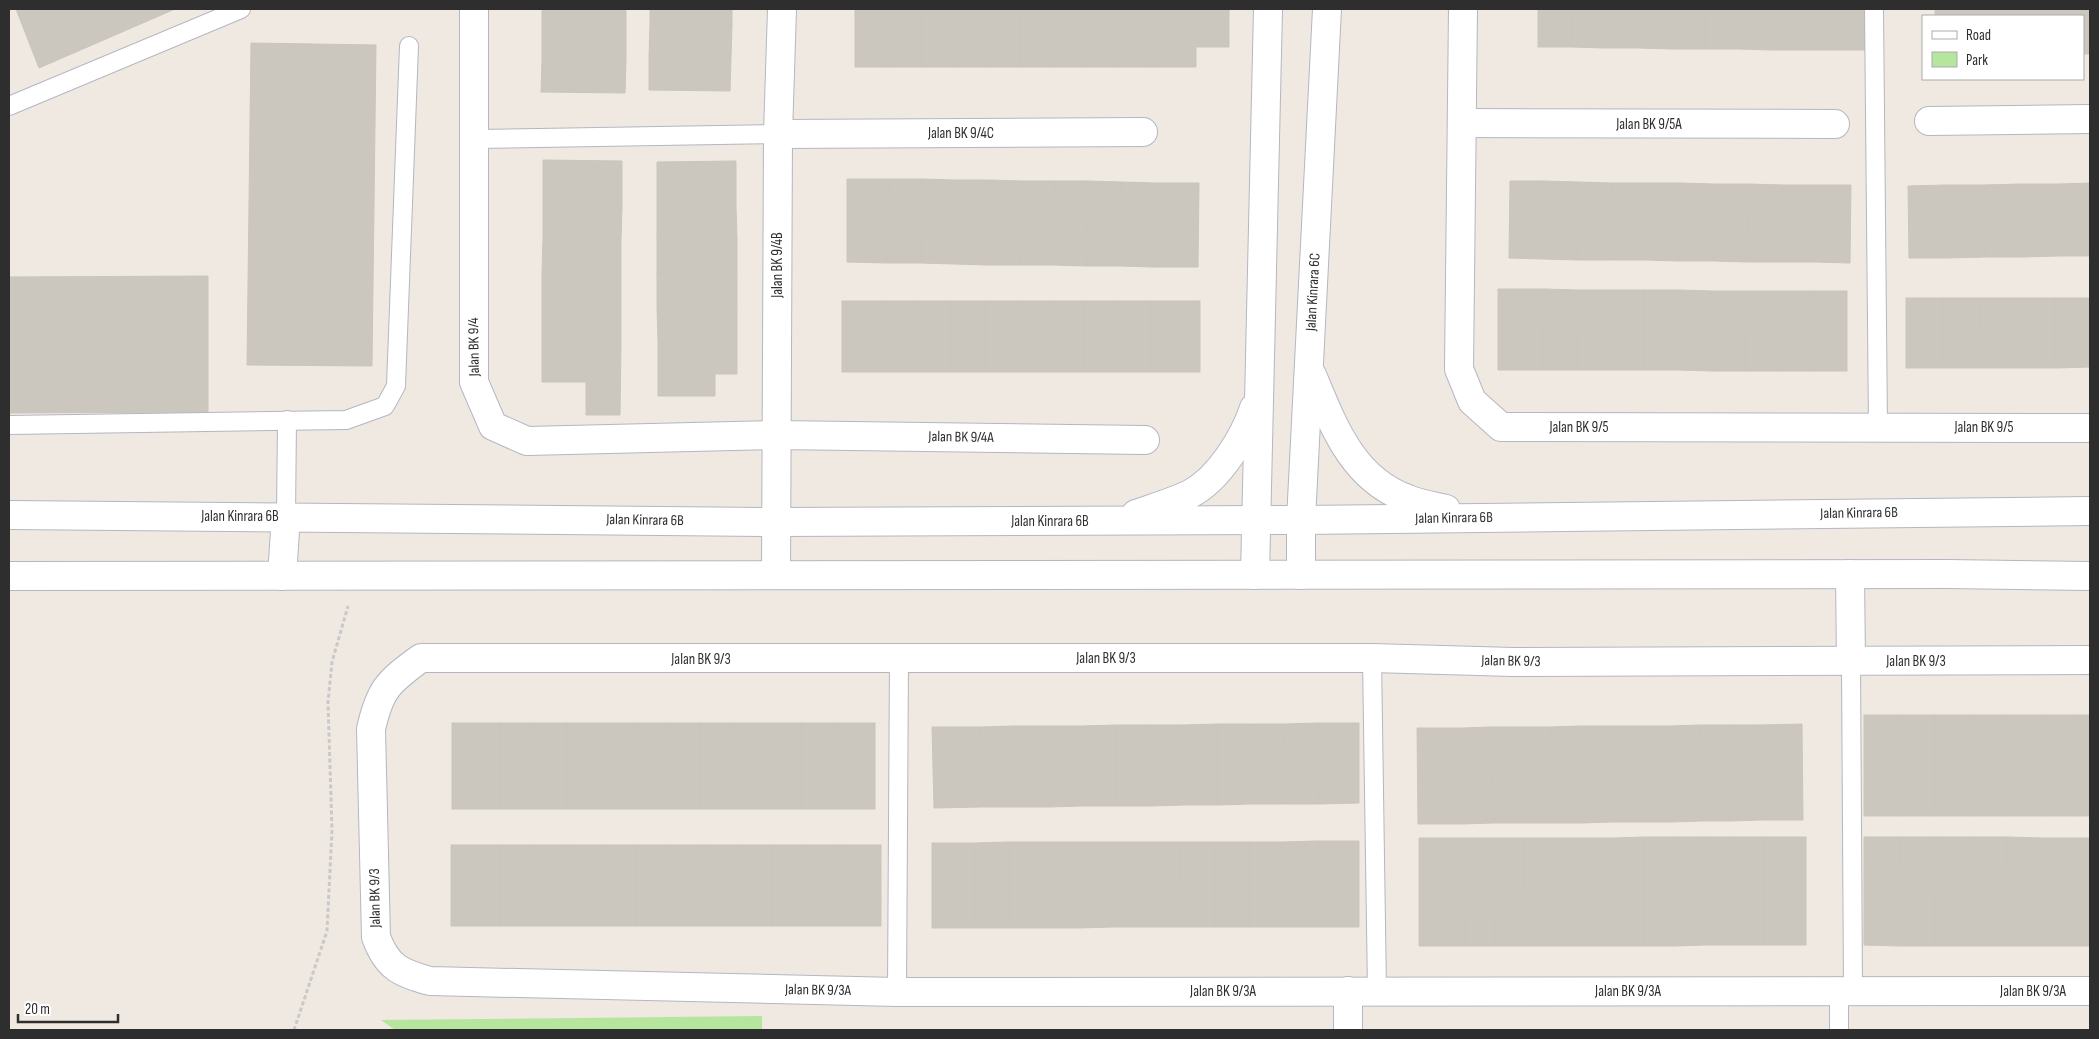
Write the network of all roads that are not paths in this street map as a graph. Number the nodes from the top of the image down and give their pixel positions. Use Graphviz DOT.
graph roads {
  1 [pos="241,9"];
  2 [pos="474,9"];
  3 [pos="782,9"];
  4 [pos="1268,9"];
  5 [pos="1326,9"];
  6 [pos="1462,9"];
  7 [pos="1874,9"];
  8 [pos="409,46"];
  9 [pos="9,106"];
  10 [pos="2090,119"];
  11 [pos="1929,120"];
  12 [pos="1462,123"];
  13 [pos="1835,124"];
  14 [pos="1143,132"];
  15 [pos="778,134"];
  16 [pos="474,139"];
  17 [pos="1309,366"];
  18 [pos="1258,397"];
  19 [pos="287,420"];
  20 [pos="9,425"];
  21 [pos="1878,427"];
  22 [pos="2090,428"];
  23 [pos="776,434"];
  24 [pos="1145,440"];
  25 [pos="2090,511"];
  26 [pos="9,515"];
  27 [pos="286,516"];
  28 [pos="1480,518"];
  29 [pos="1256,520"];
  30 [pos="1301,520"];
  31 [pos="1118,521"];
  32 [pos="776,522"];
  33 [pos="1850,574"];
  34 [pos="776,575"];
  35 [pos="1255,575"];
  36 [pos="1301,575"];
  37 [pos="9,576"];
  38 [pos="282,576"];
  39 [pos="2090,576"];
  40 [pos="1372,658"];
  41 [pos="898,659"];
  42 [pos="2090,660"];
  43 [pos="1851,662"];
  44 [pos="376,937"];
  45 [pos="2090,990"];
  46 [pos="1348,991"];
  47 [pos="1377,991"];
  48 [pos="1846,991"];
  49 [pos="897,992"];
  50 [pos="1348,1030"];
  51 [pos="1839,1030"];
  1 -- 9 [label="lane"];
  2 -- 16 [label="street, Jalan BK 9/4"];
  3 -- 15 [label="street, Jalan BK 9/4B"];
  4 -- 18 [label="street"];
  5 -- 17 [label="street, Jalan Kinrara 6C"];
  6 -- 12 [label="street, Jalan BK 9/5"];
  7 -- 21 [label="lane"];
  8 -- 19 [label="lane"];
  10 -- 11 [label="street"];
  12 -- 13 [label="street, Jalan BK 9/5A"];
  12 -- 21 [label="street, Jalan BK 9/5"];
  14 -- 15 [label="street, Jalan BK 9/4C"];
  15 -- 16 [label="lane"];
  15 -- 23 [label="street, Jalan BK 9/4B"];
  16 -- 23 [label="street, Jalan BK 9/4"];
  17 -- 28 [label="street"];
  17 -- 30 [label="street, Jalan Kinrara 6C"];
  18 -- 29 [label="street"];
  18 -- 31 [label="street"];
  19 -- 20 [label="lane"];
  19 -- 27 [label="lane"];
  21 -- 22 [label="street, Jalan BK 9/5"];
  23 -- 24 [label="street, Jalan BK 9/4A"];
  23 -- 32 [label="street, Jalan BK 9/4B"];
  25 -- 28 [label="street, Jalan Kinrara 6B"];
  26 -- 27 [label="street, Jalan Kinrara 6B"];
  27 -- 32 [label="street, Jalan Kinrara 6B"];
  27 -- 38 [label="street"];
  28 -- 30 [label="street, Jalan Kinrara 6B"];
  29 -- 30 [label="street, Jalan Kinrara 6B"];
  29 -- 31 [label="street, Jalan Kinrara 6B"];
  29 -- 35 [label="street"];
  30 -- 36 [label="street, Jalan Kinrara 6C"];
  31 -- 32 [label="street, Jalan Kinrara 6B"];
  32 -- 34 [label="street, Jalan BK 9/4B"];
  33 -- 36 [label="street"];
  33 -- 39 [label="street"];
  33 -- 43 [label="street"];
  34 -- 35 [label="street"];
  34 -- 38 [label="street"];
  35 -- 36 [label="street"];
  37 -- 38 [label="street"];
  40 -- 41 [label="street, Jalan BK 9/3"];
  40 -- 43 [label="street, Jalan BK 9/3"];
  40 -- 47 [label="lane"];
  41 -- 44 [label="street, Jalan BK 9/3"];
  41 -- 49 [label="lane"];
  42 -- 43 [label="street, Jalan BK 9/3"];
  43 -- 48 [label="lane"];
  44 -- 49 [label="street, Jalan BK 9/3A"];
  45 -- 48 [label="street, Jalan BK 9/3A"];
  46 -- 47 [label="street, Jalan BK 9/3A"];
  46 -- 49 [label="street, Jalan BK 9/3A"];
  46 -- 50 [label="street"];
  47 -- 48 [label="street, Jalan BK 9/3A"];
  48 -- 51 [label="lane"];
}
